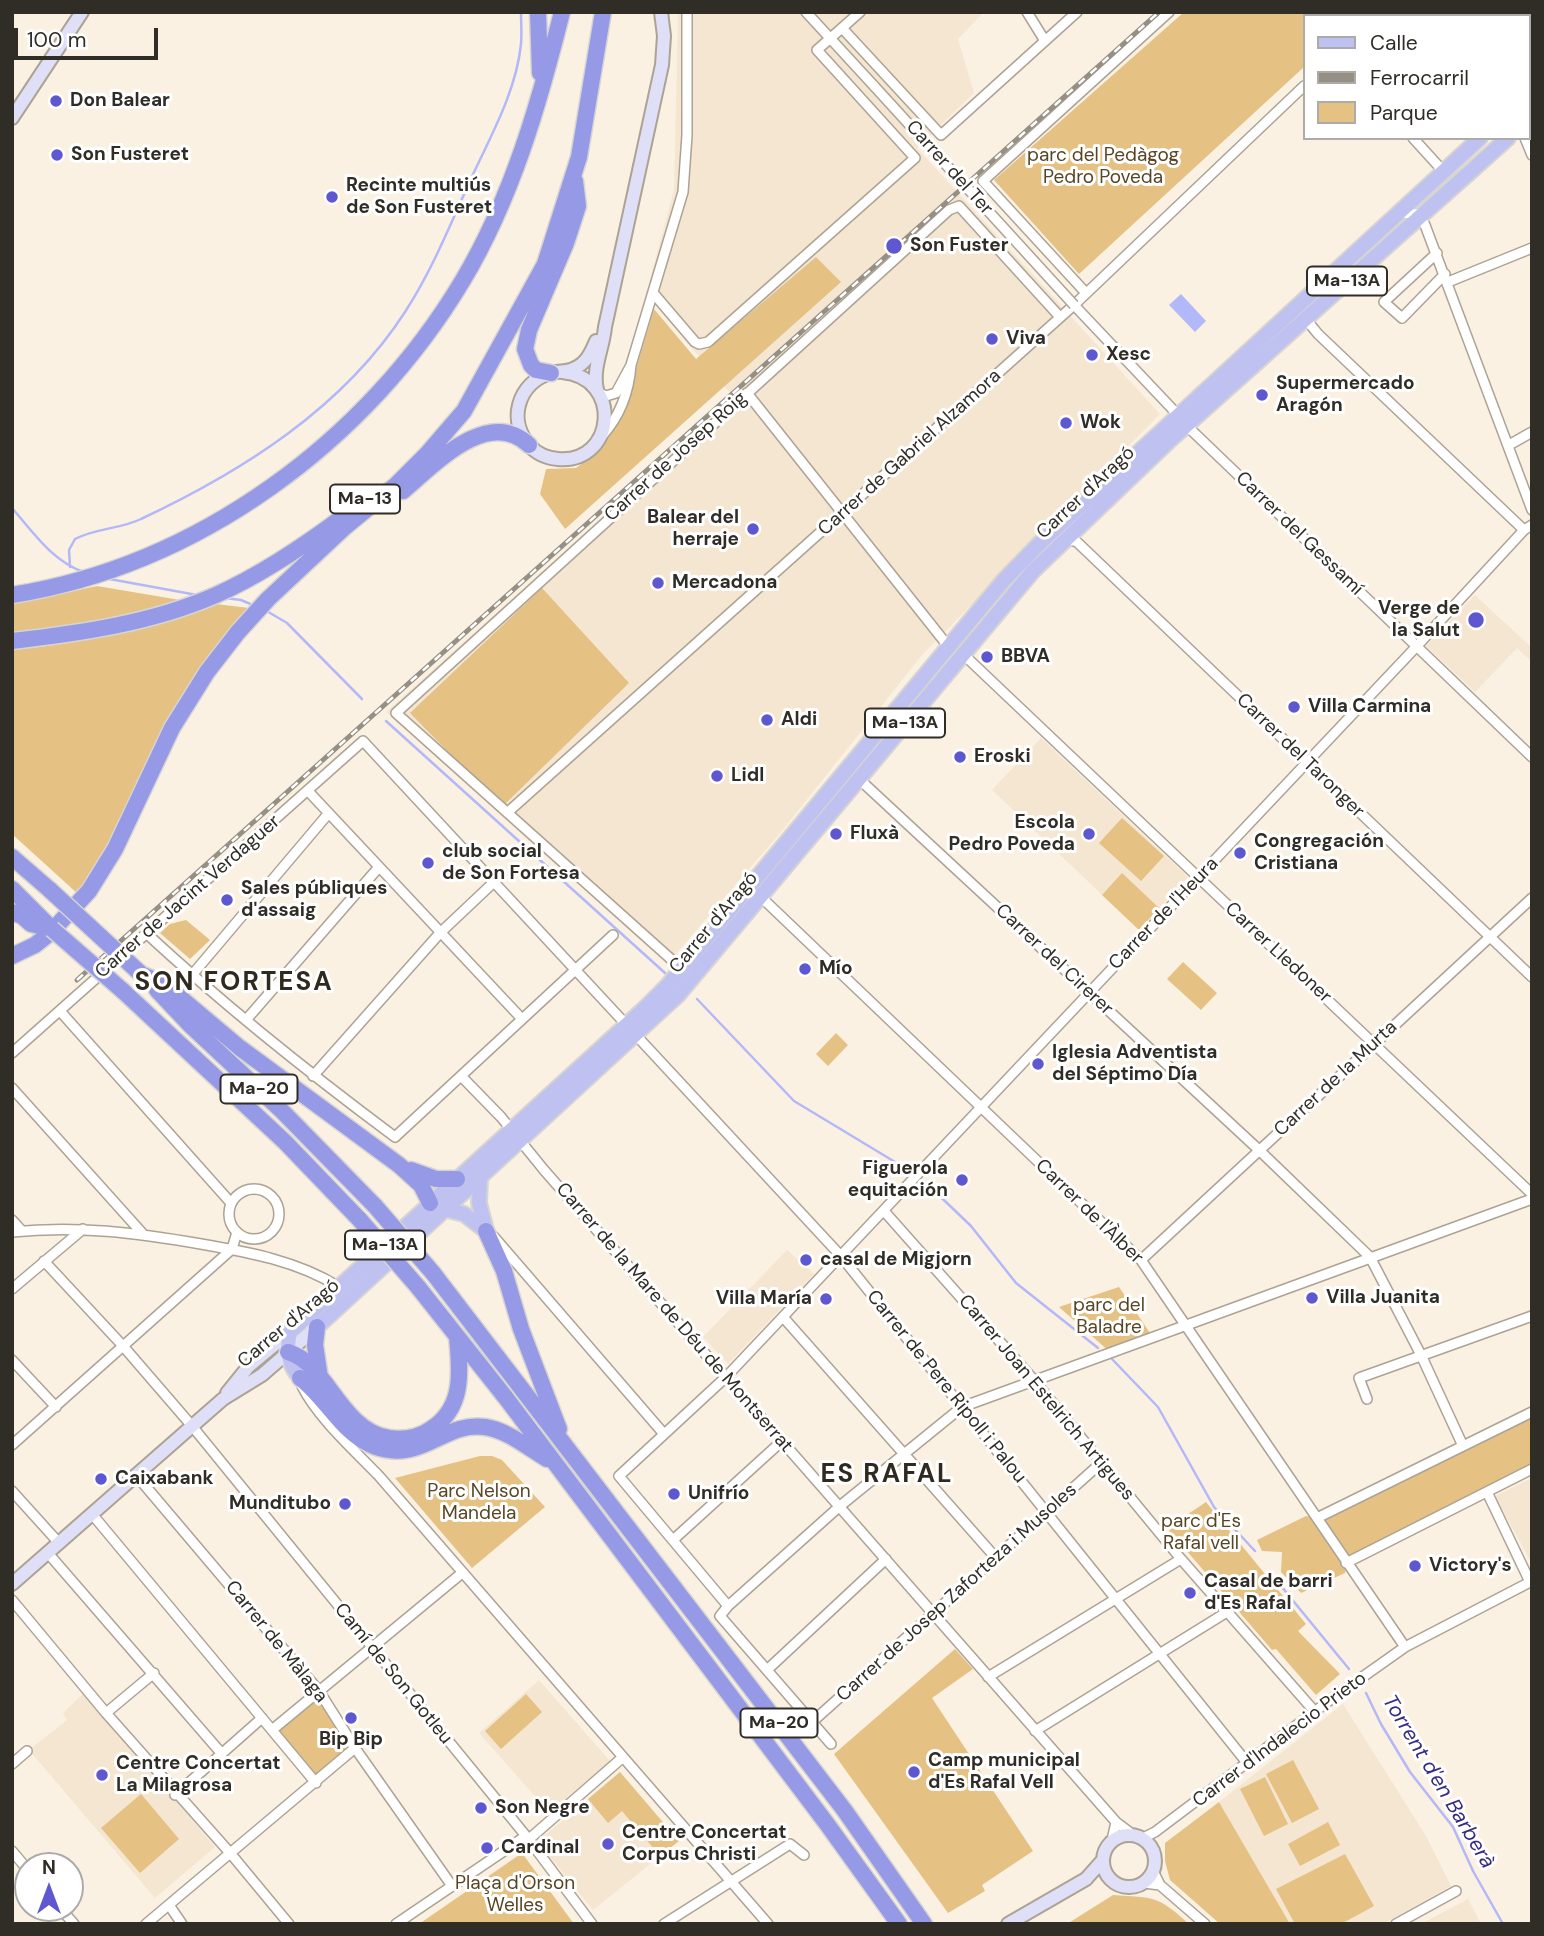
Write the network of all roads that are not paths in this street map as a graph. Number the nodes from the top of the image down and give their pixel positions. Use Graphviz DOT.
graph roads {
  1 [pos="82,12"];
  2 [pos="538,12"];
  3 [pos="562,12"];
  4 [pos="603,12"];
  5 [pos="662,12"];
  6 [pos="687,12"];
  7 [pos="806,12"];
  8 [pos="860,12"];
  9 [pos="1027,12"];
  10 [pos="1077,12"];
  11 [pos="1169,12"];
  12 [pos="842,28"];
  13 [pos="831,38"];
  14 [pos="1045,41"];
  15 [pos="1302,88"];
  16 [pos="541,93"];
  17 [pos="12,118"];
  18 [pos="1415,140"];
  19 [pos="1478,140"];
  20 [pos="1506,140"];
  21 [pos="1443,171"];
  22 [pos="574,178"];
  23 [pos="1450,189"];
  24 [pos="1398,213"];
  25 [pos="1421,216"];
  26 [pos="1532,248"];
  27 [pos="1437,253"];
  28 [pos="1447,278"];
  29 [pos="1086,293"];
  30 [pos="654,294"];
  31 [pos="1310,294"];
  32 [pos="1074,305"];
  33 [pos="1060,317"];
  34 [pos="1307,317"];
  35 [pos="605,327"];
  36 [pos="631,365"];
  37 [pos="557,372"];
  38 [pos="477,387"];
  39 [pos="598,391"];
  40 [pos="747,393"];
  41 [pos="1183,421"];
  42 [pos="1532,432"];
  43 [pos="599,440"];
  44 [pos="528,444"];
  45 [pos="1509,445"];
  46 [pos="1532,510"];
  47 [pos="843,513"];
  48 [pos="345,527"];
  49 [pos="1528,527"];
  50 [pos="1066,538"];
  51 [pos="1040,543"];
  52 [pos="78,579"];
  53 [pos="12,588"];
  54 [pos="12,595"];
  55 [pos="962,630"];
  56 [pos="12,641"];
  57 [pos="948,646"];
  58 [pos="1416,647"];
  59 [pos="959,659"];
  60 [pos="363,741"];
  61 [pos="1532,757"];
  62 [pos="1306,762"];
  63 [pos="841,776"];
  64 [pos="859,779"];
  65 [pos="308,791"];
  66 [pos="508,812"];
  67 [pos="328,814"];
  68 [pos="12,857"];
  69 [pos="379,867"];
  70 [pos="1198,879"];
  71 [pos="754,881"];
  72 [pos="494,882"];
  73 [pos="12,889"];
  74 [pos="761,897"];
  75 [pos="1532,898"];
  76 [pos="12,912"];
  77 [pos="52,929"];
  78 [pos="146,933"];
  79 [pos="440,933"];
  80 [pos="613,935"];
  81 [pos="1489,936"];
  82 [pos="12,956"];
  83 [pos="682,969"];
  84 [pos="575,970"];
  85 [pos="141,974"];
  86 [pos="192,975"];
  87 [pos="1532,977"];
  88 [pos="1089,993"];
  89 [pos="60,1011"];
  90 [pos="522,1019"];
  91 [pos="246,1020"];
  92 [pos="633,1029"];
  93 [pos="1375,1044"];
  94 [pos="12,1053"];
  95 [pos="313,1076"];
  96 [pos="460,1076"];
  97 [pos="12,1088"];
  98 [pos="981,1107"];
  99 [pos="510,1129"];
  100 [pos="520,1141"];
  101 [pos="1259,1150"];
  102 [pos="400,1165"];
  103 [pos="480,1178"];
  104 [pos="457,1179"];
  105 [pos="1532,1194"];
  106 [pos="1532,1199"];
  107 [pos="232,1203"];
  108 [pos="430,1203"];
  109 [pos="446,1210"];
  110 [pos="884,1211"];
  111 [pos="12,1220"];
  112 [pos="432,1223"];
  113 [pos="83,1229"];
  114 [pos="486,1231"];
  115 [pos="17,1232"];
  116 [pos="237,1232"];
  117 [pos="143,1234"];
  118 [pos="232,1249"];
  119 [pos="840,1255"];
  120 [pos="1370,1257"];
  121 [pos="1141,1260"];
  122 [pos="44,1261"];
  123 [pos="339,1287"];
  124 [pos="12,1289"];
  125 [pos="1532,1316"];
  126 [pos="783,1317"];
  127 [pos="1184,1325"];
  128 [pos="317,1327"];
  129 [pos="290,1332"];
  130 [pos="457,1336"];
  131 [pos="123,1346"];
  132 [pos="267,1352"];
  133 [pos="1421,1355"];
  134 [pos="12,1360"];
  135 [pos="293,1365"];
  136 [pos="726,1377"];
  137 [pos="320,1378"];
  138 [pos="1033,1379"];
  139 [pos="223,1399"];
  140 [pos="1367,1399"];
  141 [pos="962,1406"];
  142 [pos="55,1407"];
  143 [pos="1532,1412"];
  144 [pos="192,1426"];
  145 [pos="664,1434"];
  146 [pos="563,1441"];
  147 [pos="782,1441"];
  148 [pos="12,1445"];
  149 [pos="1463,1446"];
  150 [pos="902,1453"];
  151 [pos="1102,1462"];
  152 [pos="555,1464"];
  153 [pos="1532,1469"];
  154 [pos="136,1475"];
  155 [pos="12,1490"];
  156 [pos="1486,1492"];
  157 [pos="839,1506"];
  158 [pos="1047,1512"];
  159 [pos="92,1514"];
  160 [pos="1317,1518"];
  161 [pos="673,1540"];
  162 [pos="58,1543"];
  163 [pos="47,1552"];
  164 [pos="996,1558"];
  165 [pos="886,1559"];
  166 [pos="1181,1559"];
  167 [pos="1346,1563"];
  168 [pos="462,1573"];
  169 [pos="1531,1581"];
  170 [pos="12,1584"];
  171 [pos="1115,1598"];
  172 [pos="12,1600"];
  173 [pos="728,1606"];
  174 [pos="1227,1612"];
  175 [pos="934,1615"];
  176 [pos="1405,1647"];
  177 [pos="371,1648"];
  178 [pos="1158,1653"];
  179 [pos="767,1670"];
  180 [pos="154,1674"];
  181 [pos="988,1678"];
  182 [pos="319,1691"];
  183 [pos="106,1713"];
  184 [pos="1316,1713"];
  185 [pos="262,1718"];
  186 [pos="811,1723"];
  187 [pos="272,1730"];
  188 [pos="1035,1731"];
  189 [pos="831,1744"];
  190 [pos="355,1748"];
  191 [pos="27,1751"];
  192 [pos="222,1754"];
  193 [pos="622,1758"];
  194 [pos="12,1764"];
  195 [pos="1248,1764"];
  196 [pos="316,1783"];
  197 [pos="176,1795"];
  198 [pos="1116,1822"];
  199 [pos="1145,1837"];
  200 [pos="527,1838"];
  201 [pos="1112,1840"];
  202 [pos="231,1854"];
  203 [pos="804,1855"];
  204 [pos="1102,1861"];
  205 [pos="1153,1871"];
  206 [pos="1086,1879"];
  207 [pos="730,1881"];
  208 [pos="1111,1881"];
  209 [pos="1144,1883"];
  210 [pos="1160,1885"];
  211 [pos="453,1886"];
  212 [pos="1456,1891"];
  213 [pos="169,1905"];
  214 [pos="146,1924"];
  215 [pos="182,1924"];
  216 [pos="289,1924"];
  217 [pos="396,1924"];
  218 [pos="592,1924"];
  219 [pos="664,1924"];
  220 [pos="768,1924"];
  221 [pos="899,1924"];
  222 [pos="924,1924"];
  223 [pos="1008,1924"];
  224 [pos="1205,1924"];
  225 [pos="1396,1924"];
  1 -- 17 [label="street"];
  2 -- 16 [label="highway"];
  3 -- 16 [label="highway"];
  4 -- 22 [label="highway, Ma-13"];
  5 -- 35 [label="street"];
  6 -- 30 [label="street"];
  7 -- 13 [label="street, Carrer del Ter"];
  8 -- 12 [label="street"];
  9 -- 14 [label="street"];
  10 -- 14 [label="street"];
  11 -- 29 [label="street"];
  12 -- 13 [label="street"];
  12 -- 14 [label="street, Carrer del Ter"];
  13 -- 30 [label="street"];
  13 -- 32 [label="street, Carrer del Ter, bridge"];
  15 -- 29 [label="street, Carrer de Gabriel Alzamora"];
  16 -- 52 [label="highway"];
  18 -- 21 [label="street"];
  19 -- 21 [label="main road, Carrer d'Aragó / Ma-13A"];
  20 -- 23 [label="main road, Carrer d'Aragó / Ma-13A"];
  21 -- 23 [label="main road"];
  21 -- 24 [label="main road, Carrer d'Aragó / Ma-13A"];
  22 -- 37 [label="highway"];
  22 -- 38 [label="highway, Ma-13"];
  23 -- 25 [label="main road, Carrer d'Aragó / Ma-13A"];
  24 -- 25 [label="street"];
  24 -- 31 [label="main road, Carrer d'Aragó / Ma-13A"];
  25 -- 27 [label="street"];
  25 -- 34 [label="main road, Carrer d'Aragó / Ma-13A"];
  26 -- 28 [label="street"];
  27 -- 28 [label="street"];
  27 -- 28 [label="street"];
  28 -- 45 [label="street"];
  29 -- 32 [label="street, Carrer de Gabriel Alzamora"];
  30 -- 36 [label="street"];
  31 -- 34 [label="main road"];
  31 -- 41 [label="main road, Carrer d'Aragó / Ma-13A"];
  32 -- 33 [label="street, Carrer de Gabriel Alzamora"];
  32 -- 41 [label="street, Carrer del Ter"];
  33 -- 40 [label="street, Carrer de Josep Roig"];
  33 -- 47 [label="street, Carrer de Gabriel Alzamora"];
  34 -- 41 [label="main road, Carrer d'Aragó / Ma-13A"];
  34 -- 49 [label="street"];
  35 -- 37 [label="street"];
  35 -- 39 [label="street"];
  36 -- 39 [label="street"];
  36 -- 43 [label="street"];
  37 -- 39 [label="street"];
  37 -- 44 [label="street"];
  38 -- 48 [label="highway"];
  38 -- 56 [label="highway, Ma-13"];
  39 -- 43 [label="street"];
  40 -- 47 [label="street"];
  40 -- 66 [label="street, Carrer de Josep Roig"];
  41 -- 50 [label="main road, Carrer d'Aragó / Ma-13A"];
  41 -- 51 [label="main road, Carrer d'Aragó / Ma-13A"];
  41 -- 58 [label="street, Carrer del Gessamí"];
  42 -- 45 [label="street"];
  43 -- 44 [label="street"];
  44 -- 48 [label="highway"];
  45 -- 46 [label="street"];
  47 -- 57 [label="street"];
  47 -- 66 [label="street, Carrer de Gabriel Alzamora"];
  48 -- 82 [label="highway"];
  49 -- 58 [label="street, Carrer de l'Heura"];
  50 -- 51 [label="main road"];
  50 -- 59 [label="main road, Carrer d'Aragó / Ma-13A"];
  50 -- 62 [label="street, Carrer del Taronger"];
  51 -- 55 [label="main road, Carrer d'Aragó / Ma-13A"];
  52 -- 53 [label="highway"];
  52 -- 54 [label="highway"];
  55 -- 57 [label="main road, Carrer d'Aragó / Ma-13A"];
  55 -- 59 [label="main road"];
  57 -- 59 [label="main road"];
  57 -- 63 [label="main road, Carrer d'Aragó / Ma-13A"];
  58 -- 61 [label="street, Carrer del Gessamí"];
  58 -- 62 [label="street, Carrer de l'Heura"];
  59 -- 64 [label="main road, Carrer d'Aragó / Ma-13A"];
  59 -- 70 [label="street, Carrer Lledoner"];
  60 -- 65 [label="street, Carrer de Jacint Verdaguer"];
  60 -- 72 [label="street, Carrer de Pere Ripoll i Palou"];
  62 -- 70 [label="street, Carrer de l'Heura"];
  62 -- 81 [label="street, Carrer del Taronger"];
  63 -- 64 [label="main road"];
  63 -- 71 [label="main road, Carrer d'Aragó / Ma-13A"];
  64 -- 74 [label="main road, Carrer d'Aragó / Ma-13A"];
  64 -- 88 [label="street, Carrer del Cirerer"];
  65 -- 67 [label="street"];
  65 -- 78 [label="street, Carrer de Jacint Verdaguer"];
  66 -- 83 [label="street"];
  67 -- 69 [label="street"];
  67 -- 86 [label="street"];
  68 -- 85 [label="highway, Ma-20, bridge"];
  69 -- 79 [label="street"];
  69 -- 91 [label="street"];
  70 -- 88 [label="street, Carrer de l'Heura"];
  70 -- 93 [label="street, Carrer Lledoner"];
  71 -- 74 [label="main road"];
  71 -- 83 [label="main road, Carrer d'Aragó / Ma-13A"];
  72 -- 79 [label="street"];
  72 -- 84 [label="street, Carrer de Pere Ripoll i Palou"];
  73 -- 77 [label="highway, Ma-20"];
  74 -- 92 [label="main road, Carrer d'Aragó / Ma-13A"];
  74 -- 98 [label="street, Carrer de l'Àlber"];
  75 -- 81 [label="street, Carrer de la Murta"];
  76 -- 77 [label="highway"];
  77 -- 130 [label="highway, Ma-20, bridge"];
  78 -- 86 [label="street"];
  78 -- 89 [label="street, Carrer de Jacint Verdaguer"];
  79 -- 90 [label="street"];
  79 -- 95 [label="street"];
  80 -- 84 [label="street"];
  81 -- 87 [label="street, Carrer del Taronger"];
  81 -- 93 [label="street, Carrer de la Murta"];
  83 -- 92 [label="main road, Carrer d'Aragó / Ma-13A"];
  84 -- 90 [label="street"];
  84 -- 92 [label="street, Carrer de Pere Ripoll i Palou"];
  85 -- 102 [label="highway"];
  85 -- 146 [label="highway, Ma-20, bridge"];
  86 -- 91 [label="street"];
  88 -- 98 [label="street, Carrer de l'Heura"];
  88 -- 101 [label="street, Carrer del Cirerer"];
  89 -- 94 [label="street, Carrer de Jacint Verdaguer"];
  89 -- 107 [label="street"];
  90 -- 96 [label="street"];
  91 -- 95 [label="street"];
  92 -- 99 [label="main road, Carrer d'Aragó / Ma-13A"];
  92 -- 100 [label="main road, Carrer d'Aragó / Ma-13A"];
  92 -- 119 [label="street, Carrer de Pere Ripoll i Palou"];
  93 -- 101 [label="street, Carrer de la Murta"];
  93 -- 105 [label="street, Carrer Lledoner"];
  95 -- 96 [label="street"];
  96 -- 99 [label="street, Carrer de la Mare de Déu de Montserrat"];
  97 -- 117 [label="street"];
  98 -- 110 [label="street, Carrer de l'Heura"];
  98 -- 121 [label="street, Carrer de l'Àlber"];
  99 -- 100 [label="street, Carrer de la Mare de Déu de Montserrat"];
  99 -- 104 [label="main road, Carrer d'Aragó / Ma-13A"];
  100 -- 103 [label="main road, Carrer d'Aragó / Ma-13A"];
  100 -- 136 [label="street, Carrer de la Mare de Déu de Montserrat"];
  101 -- 120 [label="street, Carrer del Cirerer"];
  101 -- 121 [label="street, Carrer de la Murta"];
  102 -- 104 [label="highway"];
  102 -- 108 [label="highway"];
  103 -- 109 [label="main road, Carrer d'Aragó / Ma-13A"];
  103 -- 114 [label="main road"];
  104 -- 108 [label="main road, Carrer d'Aragó / Ma-13A"];
  106 -- 120 [label="street"];
  107 -- 116 [label="street"];
  107 -- 116 [label="street"];
  108 -- 109 [label="main road"];
  108 -- 112 [label="main road"];
  108 -- 123 [label="main road, Carrer d'Aragó / Ma-13A"];
  109 -- 112 [label="main road, Carrer d'Aragó"];
  109 -- 114 [label="main road"];
  110 -- 119 [label="street, Carrer de l'Heura"];
  110 -- 138 [label="street, Carrer Joan Estelrich Artigues"];
  111 -- 115 [label="street"];
  112 -- 128 [label="main road, Carrer d'Aragó"];
  113 -- 115 [label="street"];
  113 -- 117 [label="street"];
  113 -- 122 [label="street"];
  114 -- 145 [label="street"];
  114 -- 146 [label="highway"];
  116 -- 118 [label="street"];
  117 -- 118 [label="street"];
  118 -- 123 [label="street"];
  118 -- 131 [label="street"];
  119 -- 126 [label="street, Carrer de l'Heura"];
  119 -- 141 [label="street, Carrer de Pere Ripoll i Palou"];
  120 -- 127 [label="street"];
  120 -- 133 [label="street, Carrer del Cirerer"];
  121 -- 127 [label="street, Carrer de l'Àlber"];
  122 -- 124 [label="street"];
  122 -- 131 [label="street, Camí de Son Gotleu"];
  123 -- 129 [label="main road, Carrer d'Aragó / Ma-13A"];
  125 -- 133 [label="street"];
  126 -- 136 [label="street, Carrer de l'Heura"];
  126 -- 150 [label="street"];
  127 -- 138 [label="street"];
  127 -- 160 [label="street, Carrer de l'Àlber"];
  128 -- 135 [label="street, Carrer d'Aragó"];
  128 -- 137 [label="highway"];
  129 -- 132 [label="street, Carrer d'Aragó"];
  129 -- 135 [label="main road"];
  130 -- 137 [label="highway"];
  130 -- 152 [label="highway, Ma-20"];
  131 -- 142 [label="street"];
  131 -- 144 [label="street, Camí de Son Gotleu"];
  132 -- 135 [label="street"];
  132 -- 139 [label="street, Carrer d'Aragó"];
  133 -- 140 [label="street"];
  133 -- 149 [label="street, Carrer del Cirerer"];
  134 -- 142 [label="street"];
  135 -- 137 [label="highway"];
  135 -- 139 [label="street, Carrer d'Aragó"];
  135 -- 152 [label="highway"];
  135 -- 168 [label="street"];
  136 -- 145 [label="street, Carrer de l'Heura"];
  136 -- 147 [label="street, Carrer de la Mare de Déu de Montserrat"];
  138 -- 141 [label="street"];
  138 -- 151 [label="street, Carrer Joan Estelrich Artigues"];
  139 -- 144 [label="street, Carrer d'Aragó"];
  141 -- 150 [label="street"];
  141 -- 158 [label="street, Carrer de Pere Ripoll i Palou"];
  142 -- 148 [label="street"];
  143 -- 149 [label="street"];
  144 -- 154 [label="street, Carrer d'Aragó"];
  144 -- 177 [label="street, Camí de Son Gotleu"];
  145 -- 161 [label="street, Carrer de l'Heura"];
  146 -- 222 [label="highway, Ma-20"];
  147 -- 157 [label="street, Carrer de la Mare de Déu de Montserrat"];
  147 -- 161 [label="street"];
  149 -- 160 [label="street"];
  150 -- 157 [label="street"];
  150 -- 164 [label="street"];
  151 -- 158 [label="street, Carrer de Josep Zaforteza i Musoles"];
  151 -- 166 [label="street, Carrer Joan Estelrich Artigues"];
  152 -- 221 [label="highway, Ma-20"];
  153 -- 156 [label="street"];
  154 -- 159 [label="street, Carrer d'Aragó"];
  154 -- 182 [label="street, Carrer de Màlaga"];
  155 -- 162 [label="street"];
  156 -- 167 [label="street"];
  156 -- 169 [label="street"];
  157 -- 165 [label="street, Carrer de la Mare de Déu de Montserrat"];
  157 -- 173 [label="street"];
  158 -- 164 [label="street, Carrer de Josep Zaforteza i Musoles"];
  158 -- 171 [label="street, Carrer de Pere Ripoll i Palou"];
  159 -- 162 [label="street, Carrer d'Aragó"];
  159 -- 185 [label="street"];
  160 -- 167 [label="street, Carrer de l'Àlber"];
  161 -- 173 [label="street"];
  162 -- 163 [label="street, Carrer d'Aragó"];
  163 -- 170 [label="street, Carrer d'Aragó"];
  163 -- 180 [label="street"];
  164 -- 175 [label="street, Carrer de Josep Zaforteza i Musoles"];
  165 -- 175 [label="street, Carrer de la Mare de Déu de Montserrat"];
  165 -- 179 [label="street"];
  166 -- 171 [label="street"];
  166 -- 174 [label="street, Carrer Joan Estelrich Artigues"];
  167 -- 176 [label="street, Carrer de l'Àlber"];
  168 -- 177 [label="street"];
  168 -- 193 [label="street"];
  169 -- 176 [label="street, Carrer d'Indalecio Prieto"];
  171 -- 178 [label="street, Carrer de Pere Ripoll i Palou"];
  171 -- 181 [label="street"];
  172 -- 183 [label="street"];
  173 -- 179 [label="street"];
  174 -- 178 [label="street"];
  174 -- 184 [label="street, Carrer Joan Estelrich Artigues"];
  175 -- 181 [label="street, Carrer de la Mare de Déu de Montserrat"];
  175 -- 186 [label="street, Carrer de Josep Zaforteza i Musoles"];
  176 -- 184 [label="street, Carrer d'Indalecio Prieto"];
  177 -- 182 [label="street"];
  177 -- 200 [label="street, Camí de Son Gotleu"];
  178 -- 188 [label="street"];
  178 -- 195 [label="street, Carrer de Pere Ripoll i Palou"];
  179 -- 186 [label="street"];
  180 -- 183 [label="street"];
  180 -- 192 [label="street"];
  181 -- 188 [label="street, Carrer de la Mare de Déu de Montserrat"];
  182 -- 187 [label="street"];
  182 -- 190 [label="street, Carrer de Màlaga"];
  183 -- 197 [label="street"];
  184 -- 195 [label="street, Carrer d'Indalecio Prieto"];
  185 -- 187 [label="street"];
  185 -- 192 [label="street"];
  186 -- 189 [label="street"];
  187 -- 196 [label="street"];
  188 -- 198 [label="street, Carrer de la Mare de Déu de Montserrat"];
  190 -- 196 [label="street"];
  190 -- 211 [label="street, Carrer de Màlaga"];
  191 -- 194 [label="street"];
  192 -- 197 [label="street"];
  193 -- 200 [label="street"];
  193 -- 207 [label="street"];
  195 -- 199 [label="street, Carrer d'Indalecio Prieto"];
  196 -- 202 [label="street"];
  197 -- 202 [label="street"];
  198 -- 199 [label="street, Carrer de la Mare de Déu de Montserrat"];
  198 -- 201 [label="street"];
  199 -- 201 [label="street"];
  199 -- 205 [label="street"];
  200 -- 211 [label="street"];
  200 -- 218 [label="street, Camí de Son Gotleu"];
  201 -- 204 [label="street"];
  202 -- 213 [label="street"];
  202 -- 216 [label="street"];
  203 -- 207 [label="street"];
  204 -- 206 [label="street"];
  204 -- 208 [label="street"];
  205 -- 209 [label="street"];
  205 -- 210 [label="street"];
  206 -- 208 [label="street"];
  206 -- 223 [label="street"];
  207 -- 219 [label="street"];
  207 -- 220 [label="street"];
  208 -- 209 [label="street"];
  209 -- 210 [label="street"];
  210 -- 224 [label="street"];
  211 -- 217 [label="street"];
  212 -- 225 [label="street"];
  213 -- 214 [label="street"];
  213 -- 215 [label="street"];
}
